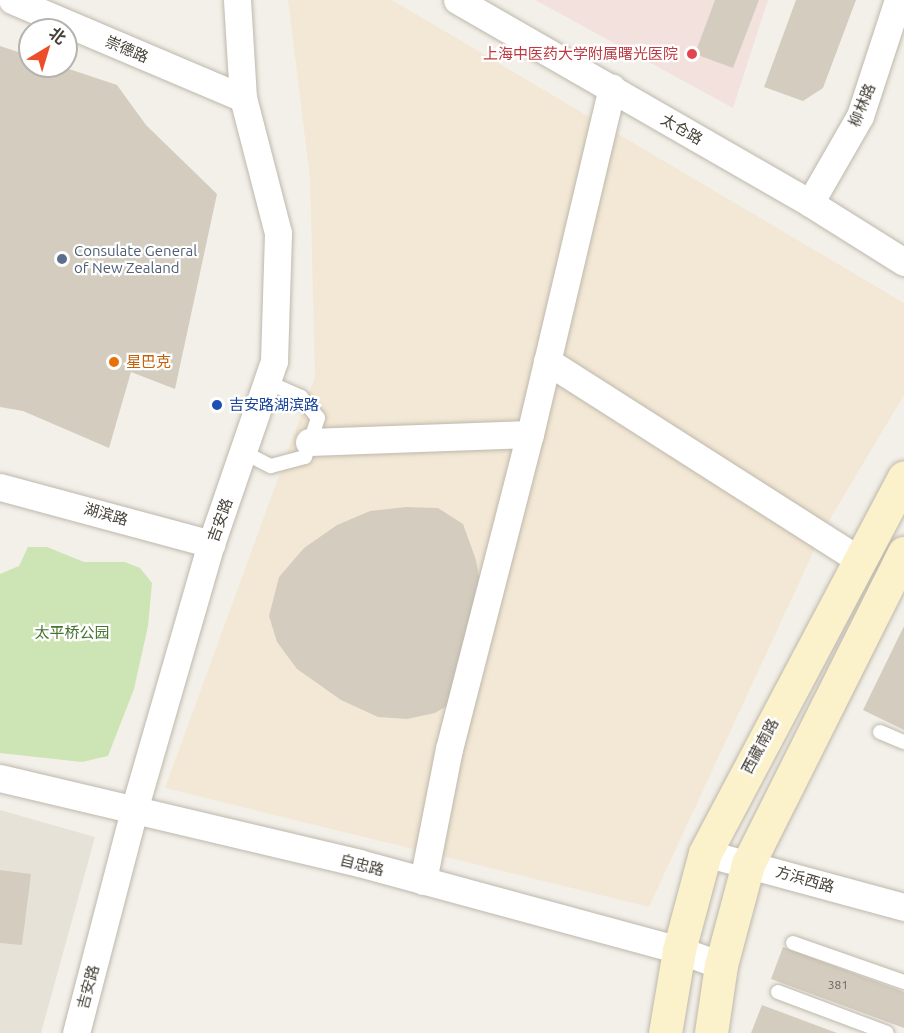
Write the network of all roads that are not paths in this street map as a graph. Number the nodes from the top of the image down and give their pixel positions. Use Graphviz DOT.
graph roads {
  1 [pos="12,0"];
  2 [pos="237,0"];
  3 [pos="457,0"];
  4 [pos="898,0"];
  5 [pos="612,88"];
  6 [pos="243,98"];
  7 [pos="810,203"];
  8 [pos="904,262"];
  9 [pos="547,361"];
  10 [pos="268,382"];
  11 [pos="530,434"];
  12 [pos="309,442"];
  13 [pos="245,453"];
  14 [pos="904,477"];
  15 [pos="0,487"];
  16 [pos="212,544"];
  17 [pos="904,553"];
  18 [pos="858,559"];
  19 [pos="880,732"];
  20 [pos="904,742"];
  21 [pos="0,778"];
  22 [pos="134,810"];
  23 [pos="705,853"];
  24 [pos="748,864"];
  25 [pos="423,881"];
  26 [pos="904,907"];
  27 [pos="793,943"];
  28 [pos="679,950"];
  29 [pos="721,965"];
  30 [pos="904,982"];
  31 [pos="777,992"];
  32 [pos="76,1033"];
  33 [pos="665,1033"];
  34 [pos="711,1033"];
  35 [pos="887,1033"];
  1 -- 6 [label="street, 崇德路"];
  2 -- 6 [label="street, 吉安路"];
  3 -- 5 [label="street, 太仓路"];
  4 -- 7 [label="street, 柳林路"];
  5 -- 7 [label="street, 太仓路"];
  5 -- 9 [label="street"];
  6 -- 10 [label="street, 吉安路"];
  7 -- 8 [label="street, 太仓路"];
  9 -- 11 [label="street"];
  9 -- 18 [label="street"];
  10 -- 12 [label="lane"];
  10 -- 13 [label="street, 吉安路"];
  11 -- 12 [label="street"];
  11 -- 25 [label="street"];
  12 -- 13 [label="lane"];
  13 -- 16 [label="street, 吉安路"];
  14 -- 18 [label="main road, 西藏南路"];
  15 -- 16 [label="street, 湖滨路"];
  16 -- 22 [label="street, 吉安路"];
  17 -- 24 [label="main road"];
  18 -- 23 [label="main road, 西藏南路"];
  19 -- 20 [label="lane"];
  21 -- 22 [label="street, 自忠路"];
  22 -- 25 [label="street, 自忠路"];
  22 -- 32 [label="street, 吉安路"];
  23 -- 24 [label="street, 方浜西路"];
  23 -- 28 [label="main road, 西藏南路"];
  24 -- 26 [label="street, 方浜西路"];
  24 -- 29 [label="main road"];
  25 -- 28 [label="street, 自忠路"];
  27 -- 30 [label="lane"];
  28 -- 29 [label="street, 自忠路"];
  28 -- 33 [label="main road, 西藏南路"];
  29 -- 34 [label="main road"];
  31 -- 35 [label="lane"];
}
